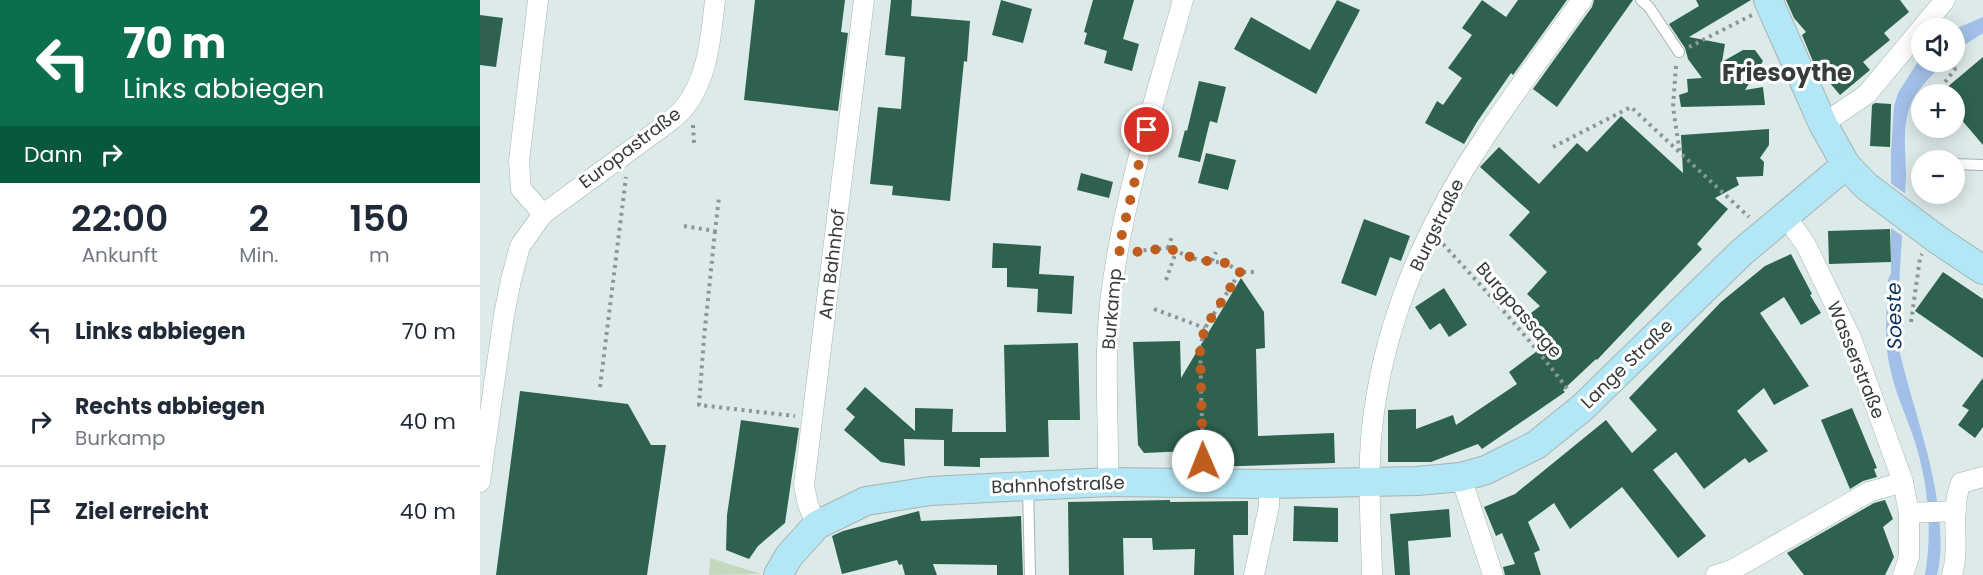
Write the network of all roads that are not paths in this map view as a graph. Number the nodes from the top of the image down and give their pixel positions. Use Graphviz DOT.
graph roads {
  1 [pos="538,0"];
  2 [pos="715,0"];
  3 [pos="864,0"];
  4 [pos="1183,0"];
  5 [pos="1582,0"];
  6 [pos="1641,0"];
  7 [pos="1945,0"];
  8 [pos="1769,3"];
  9 [pos="1679,52"];
  10 [pos="1823,124"];
  11 [pos="1965,164"];
  12 [pos="1846,165"];
  13 [pos="1983,165"];
  14 [pos="543,214"];
  15 [pos="1775,223"];
  16 [pos="1983,270"];
  17 [pos="1461,477"];
  18 [pos="1983,477"];
  19 [pos="480,482"];
  20 [pos="1108,482"];
  21 [pos="1369,482"];
  22 [pos="1903,482"];
  23 [pos="1269,484"];
  24 [pos="1028,486"];
  25 [pos="1949,511"];
  26 [pos="1913,512"];
  27 [pos="817,525"];
  28 [pos="778,575"];
  29 [pos="1030,575"];
  30 [pos="1254,575"];
  31 [pos="1372,575"];
  32 [pos="1493,575"];
  33 [pos="1716,575"];
  34 [pos="1903,575"];
  35 [pos="1952,575"];
  1 -- 14 [label="street"];
  2 -- 14 [label="street, Europastraße"];
  3 -- 27 [label="street, Am Bahnhof"];
  4 -- 20 [label="street, Burkamp"];
  5 -- 21 [label="street, Burgstraße"];
  6 -- 9 [label="lane"];
  7 -- 10 [label="street"];
  8 -- 10 [label="street"];
  10 -- 12 [label="street"];
  11 -- 13 [label="lane"];
  12 -- 15 [label="street, Lange Straße"];
  12 -- 16 [label="street"];
  14 -- 19 [label="street, Europastraße"];
  15 -- 17 [label="street, Lange Straße"];
  15 -- 22 [label="street, Wasserstraße"];
  17 -- 21 [label="street, Lange Straße"];
  17 -- 32 [label="street"];
  18 -- 25 [label="street"];
  20 -- 23 [label="street, Bahnhofstraße"];
  20 -- 24 [label="street, Bahnhofstraße"];
  21 -- 23 [label="street, Bahnhofstraße"];
  21 -- 31 [label="street"];
  22 -- 26 [label="street, Wasserstraße"];
  22 -- 33 [label="street"];
  23 -- 30 [label="street"];
  24 -- 27 [label="street, Bahnhofstraße"];
  24 -- 29 [label="lane"];
  25 -- 26 [label="street"];
  25 -- 35 [label="street"];
  26 -- 34 [label="street, Wasserstraße"];
  27 -- 28 [label="street, Bahnhofstraße"];
}
